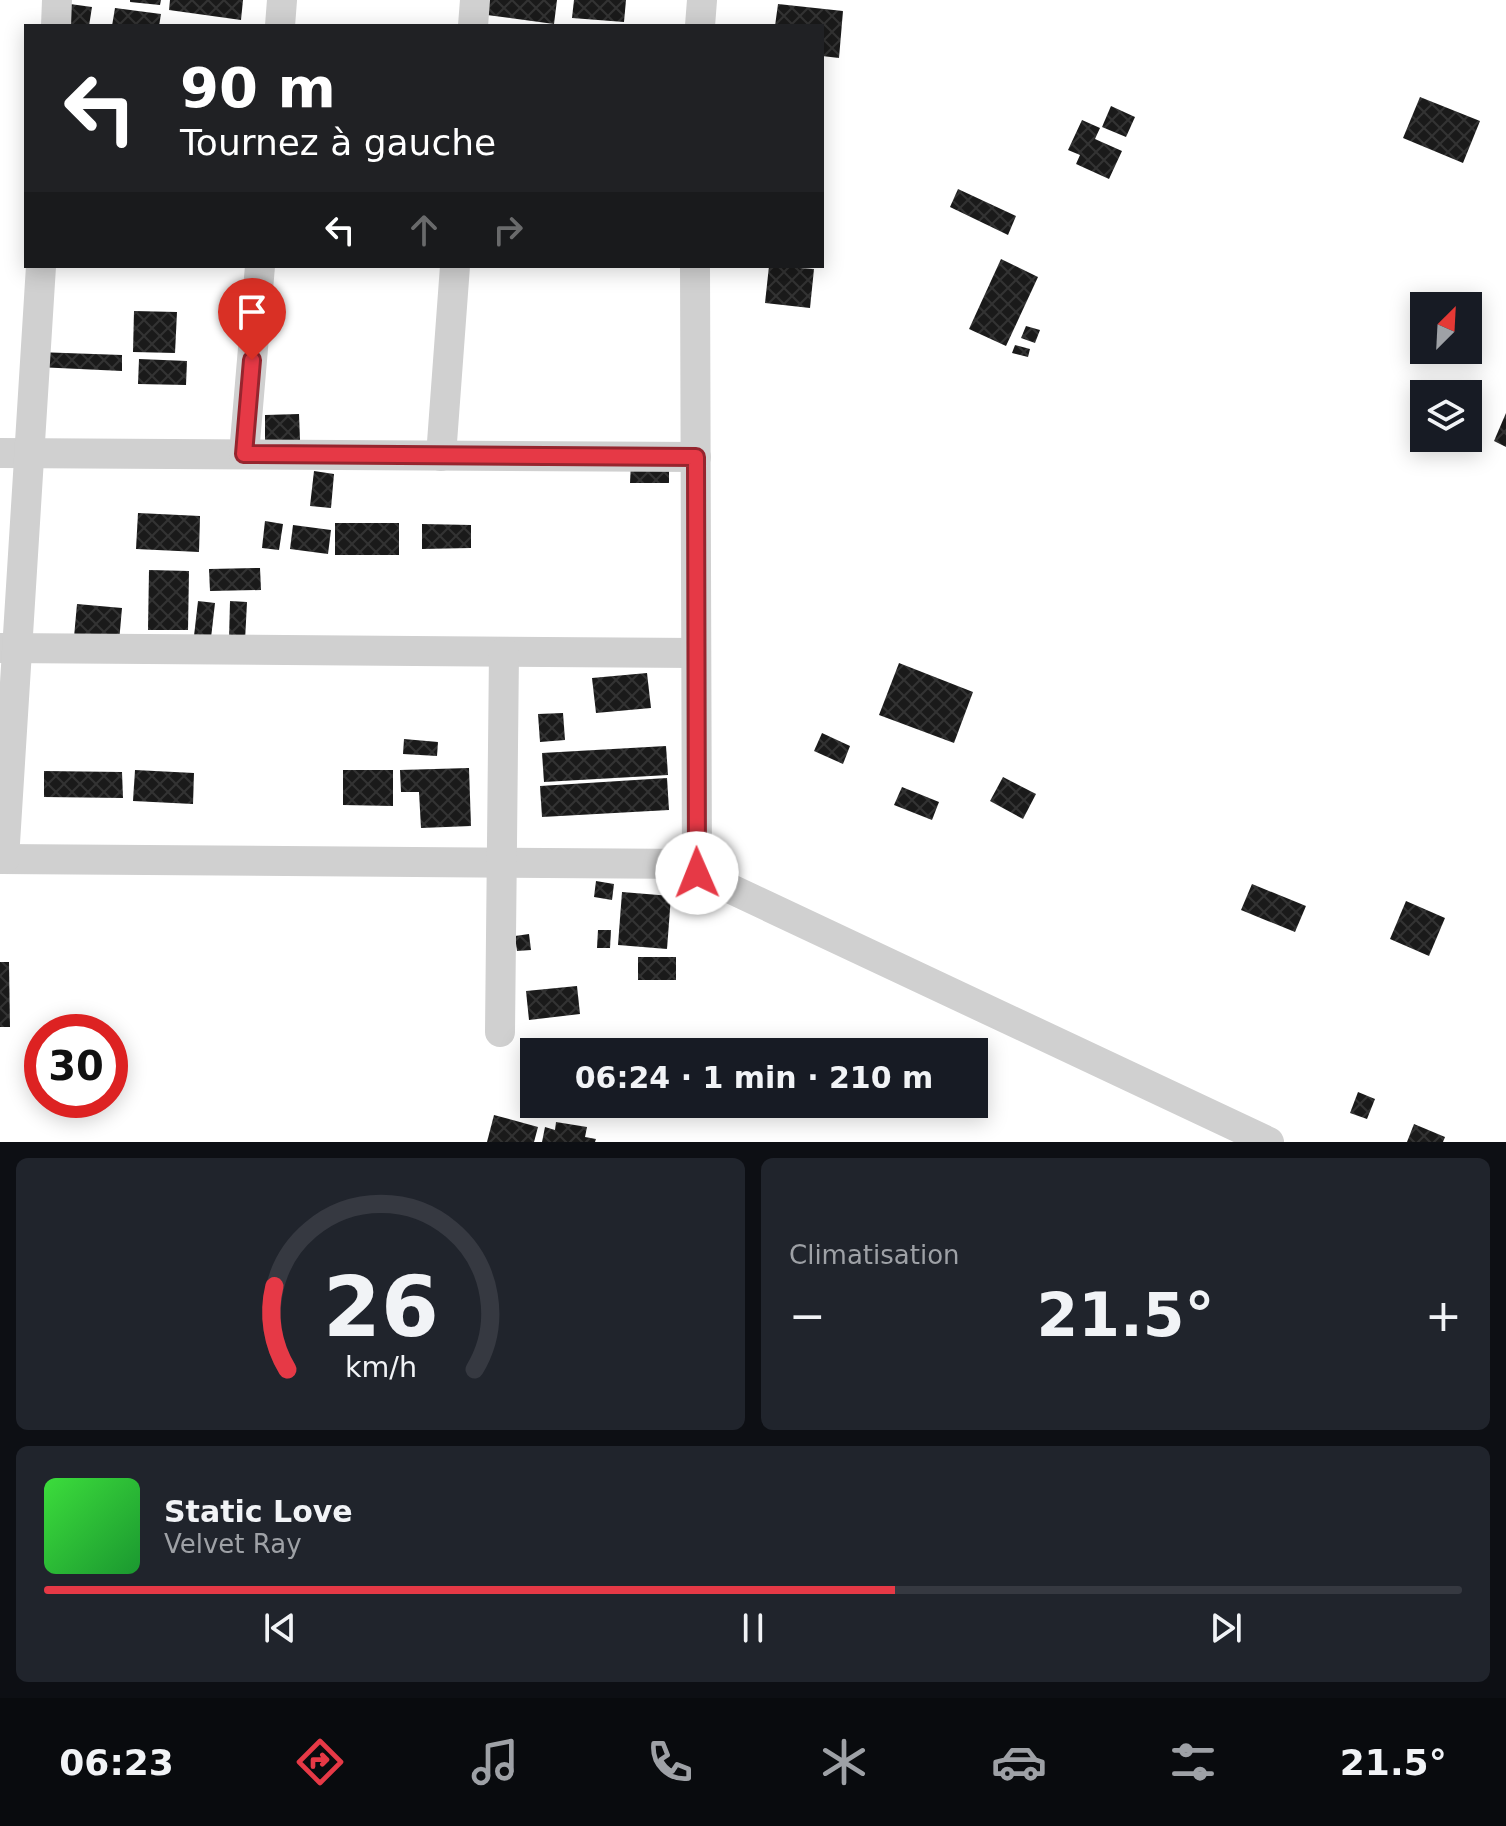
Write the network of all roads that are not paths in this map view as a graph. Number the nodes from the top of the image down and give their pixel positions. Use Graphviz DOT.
graph roads {
  1 [pos="57,0"];
  2 [pos="282,0"];
  3 [pos="475,0"];
  4 [pos="702,0"];
  5 [pos="56,24"];
  6 [pos="280,24"];
  7 [pos="473,24"];
  8 [pos="700,24"];
  9 [pos="41,268"];
  10 [pos="260,268"];
  11 [pos="455,268"];
  12 [pos="695,268"];
  13 [pos="15,453"];
  14 [pos="244,454"];
  15 [pos="441,456"];
  16 [pos="696,457"];
  17 [pos="9,648"];
  18 [pos="504,652"];
  19 [pos="696,653"];
  20 [pos="2,859"];
  21 [pos="502,863"];
  22 [pos="697,864"];
  23 [pos="500,1032"];
  24 [pos="1269,1142"];
  1 -- 5 [label="street"];
  2 -- 6 [label="street"];
  3 -- 7 [label="street"];
  4 -- 8 [label="street"];
  9 -- 13 [label="street"];
  10 -- 14 [label="street"];
  11 -- 15 [label="street"];
  12 -- 16 [label="street"];
  13 -- 14 [label="street"];
  13 -- 17 [label="street"];
  14 -- 15 [label="street"];
  15 -- 16 [label="street"];
  16 -- 19 [label="street"];
  17 -- 18 [label="street"];
  17 -- 20 [label="street"];
  18 -- 19 [label="street"];
  18 -- 21 [label="street"];
  19 -- 22 [label="street"];
  20 -- 21 [label="street"];
  21 -- 22 [label="street"];
  21 -- 23 [label="street"];
  22 -- 24 [label="street"];
}
